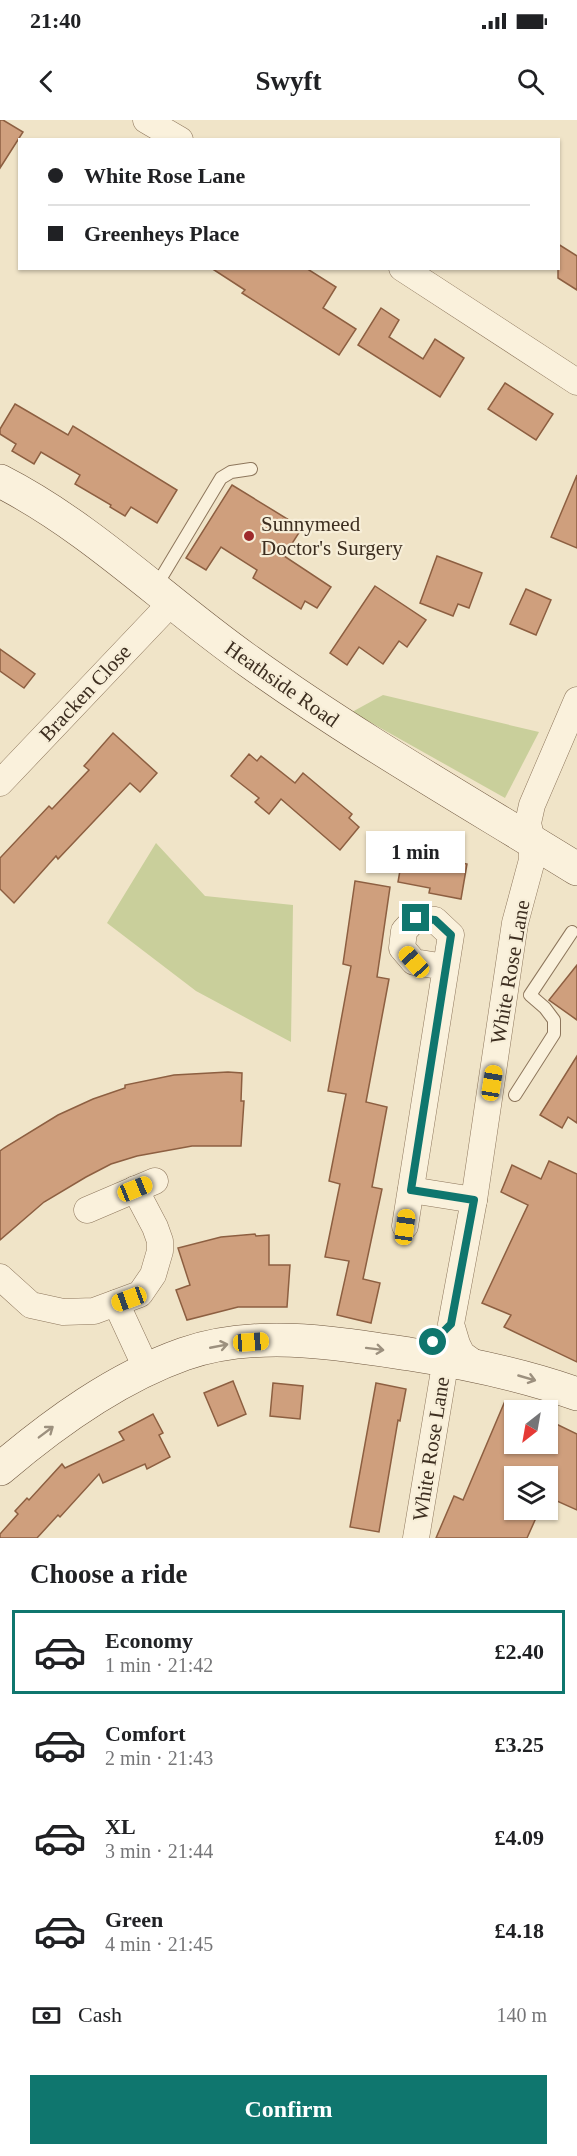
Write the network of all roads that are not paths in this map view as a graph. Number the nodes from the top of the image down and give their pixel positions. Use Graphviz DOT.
graph roads {
  1 [pos="146,120"];
  2 [pos="177,138"];
  3 [pos="405,270"];
  4 [pos="577,382"];
  5 [pos="251,469"];
  6 [pos="0,481"];
  7 [pos="163,596"];
  8 [pos="577,700"];
  9 [pos="0,783"];
  10 [pos="532,841"];
  11 [pos="577,869"];
  12 [pos="572,932"];
  13 [pos="446,967"];
  14 [pos="518,993"];
  15 [pos="515,1095"];
  16 [pos="411,1190"];
  17 [pos="474,1200"];
  18 [pos="87,1210"];
  19 [pos="405,1227"];
  20 [pos="0,1277"];
  21 [pos="116,1304"];
  22 [pos="451,1324"];
  23 [pos="407,1354"];
  24 [pos="461,1362"];
  25 [pos="147,1370"];
  26 [pos="577,1394"];
  27 [pos="0,1469"];
  28 [pos="416,1538"];
  1 -- 2 [label="street"];
  3 -- 4 [label="street"];
  5 -- 7 [label="lane"];
  6 -- 7 [label="street, Heathside Road"];
  7 -- 9 [label="street, Bracken Close"];
  7 -- 10 [label="street, Heathside Road"];
  8 -- 10 [label="street, White Rose Lane"];
  10 -- 11 [label="street, Heathside Road"];
  10 -- 14 [label="street, White Rose Lane"];
  12 -- 14 [label="lane"];
  13 -- 16 [label="street"];
  14 -- 15 [label="lane"];
  14 -- 17 [label="street, White Rose Lane"];
  16 -- 17 [label="street"];
  16 -- 19 [label="street"];
  17 -- 22 [label="street, White Rose Lane"];
  18 -- 21 [label="street"];
  20 -- 21 [label="street"];
  21 -- 25 [label="street"];
  22 -- 23 [label="street, White Rose Lane"];
  22 -- 24 [label="street, White Rose Lane"];
  23 -- 24 [label="street"];
  25 -- 23 [label="street, one-way"];
  24 -- 26 [label="street, one-way"];
  24 -- 28 [label="street, White Rose Lane"];
  27 -- 25 [label="street, one-way"];
}
